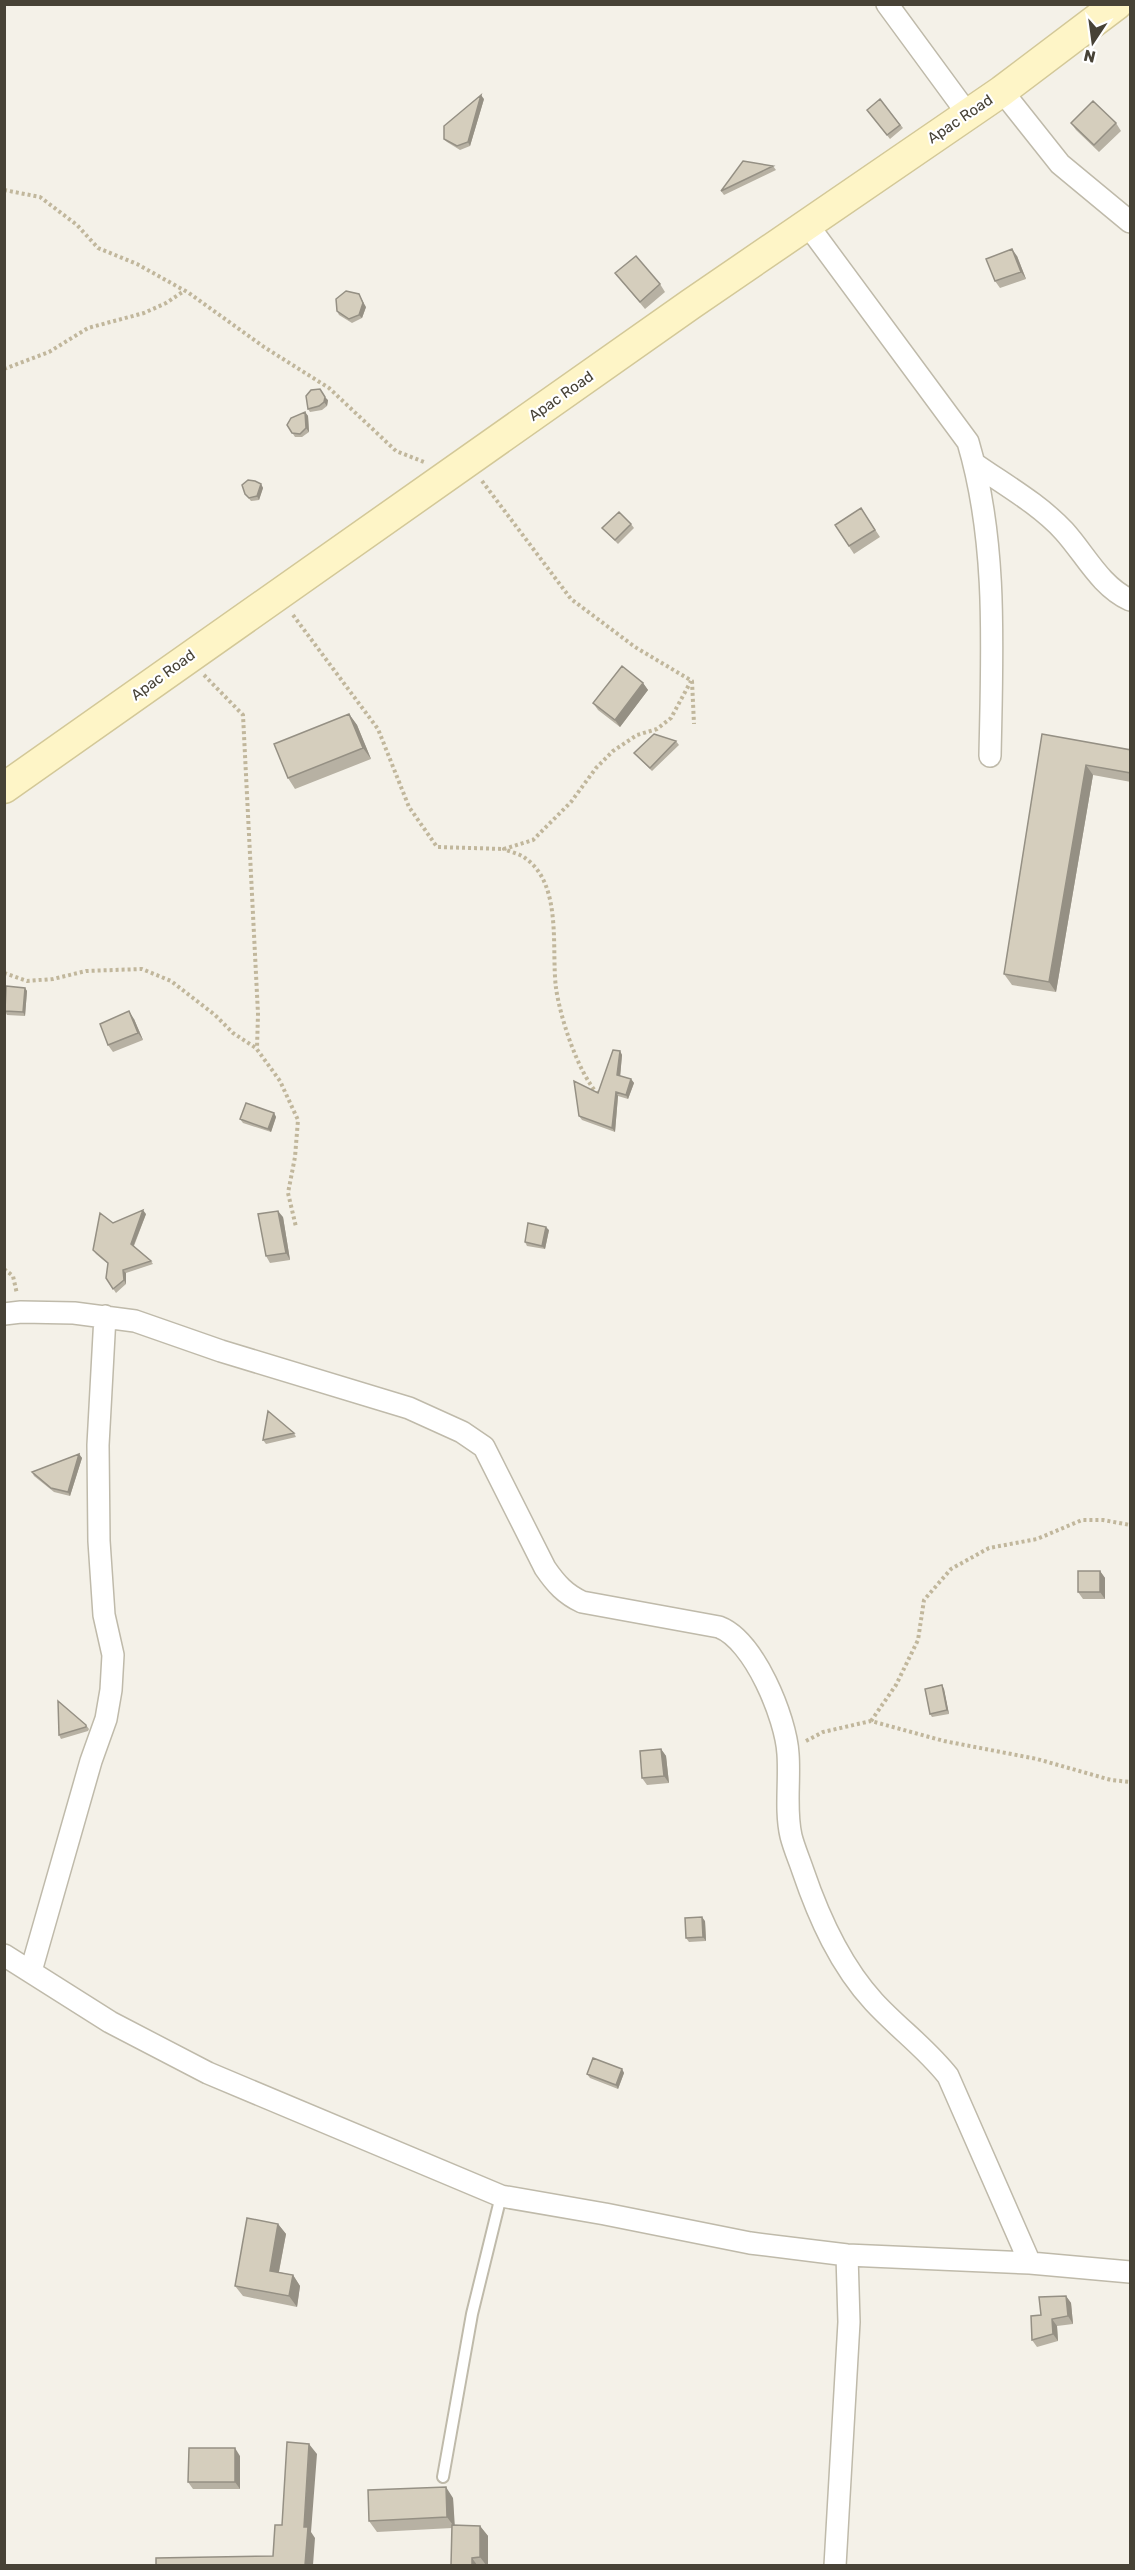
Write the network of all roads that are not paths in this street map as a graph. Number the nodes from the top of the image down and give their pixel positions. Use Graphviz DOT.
graph roads {
  1 [pos="887,4"];
  2 [pos="1117,4"];
  3 [pos="1002,91"];
  4 [pos="967,113"];
  5 [pos="1131,222"];
  6 [pos="807,224"];
  7 [pos="975,464"];
  8 [pos="1131,600"];
  9 [pos="990,756"];
  10 [pos="4,788"];
  11 [pos="4,1314"];
  12 [pos="105,1316"];
  13 [pos="4,1955"];
  14 [pos="31,1971"];
  15 [pos="501,2196"];
  16 [pos="847,2255"];
  17 [pos="1030,2263"];
  18 [pos="1131,2272"];
  19 [pos="443,2477"];
  20 [pos="835,2565"];
  1 -- 4 [label="street"];
  2 -- 3 [label="main road, Apac Road"];
  3 -- 4 [label="main road, Apac Road"];
  3 -- 5 [label="street"];
  4 -- 6 [label="main road, Apac Road"];
  6 -- 7 [label="street"];
  6 -- 10 [label="main road, Apac Road"];
  7 -- 8 [label="street"];
  7 -- 9 [label="street"];
  11 -- 12 [label="street"];
  12 -- 14 [label="street"];
  12 -- 17 [label="street"];
  13 -- 14 [label="street"];
  14 -- 15 [label="street"];
  15 -- 16 [label="street"];
  15 -- 19 [label="lane"];
  16 -- 17 [label="street"];
  16 -- 20 [label="street"];
  17 -- 18 [label="street"];
}
